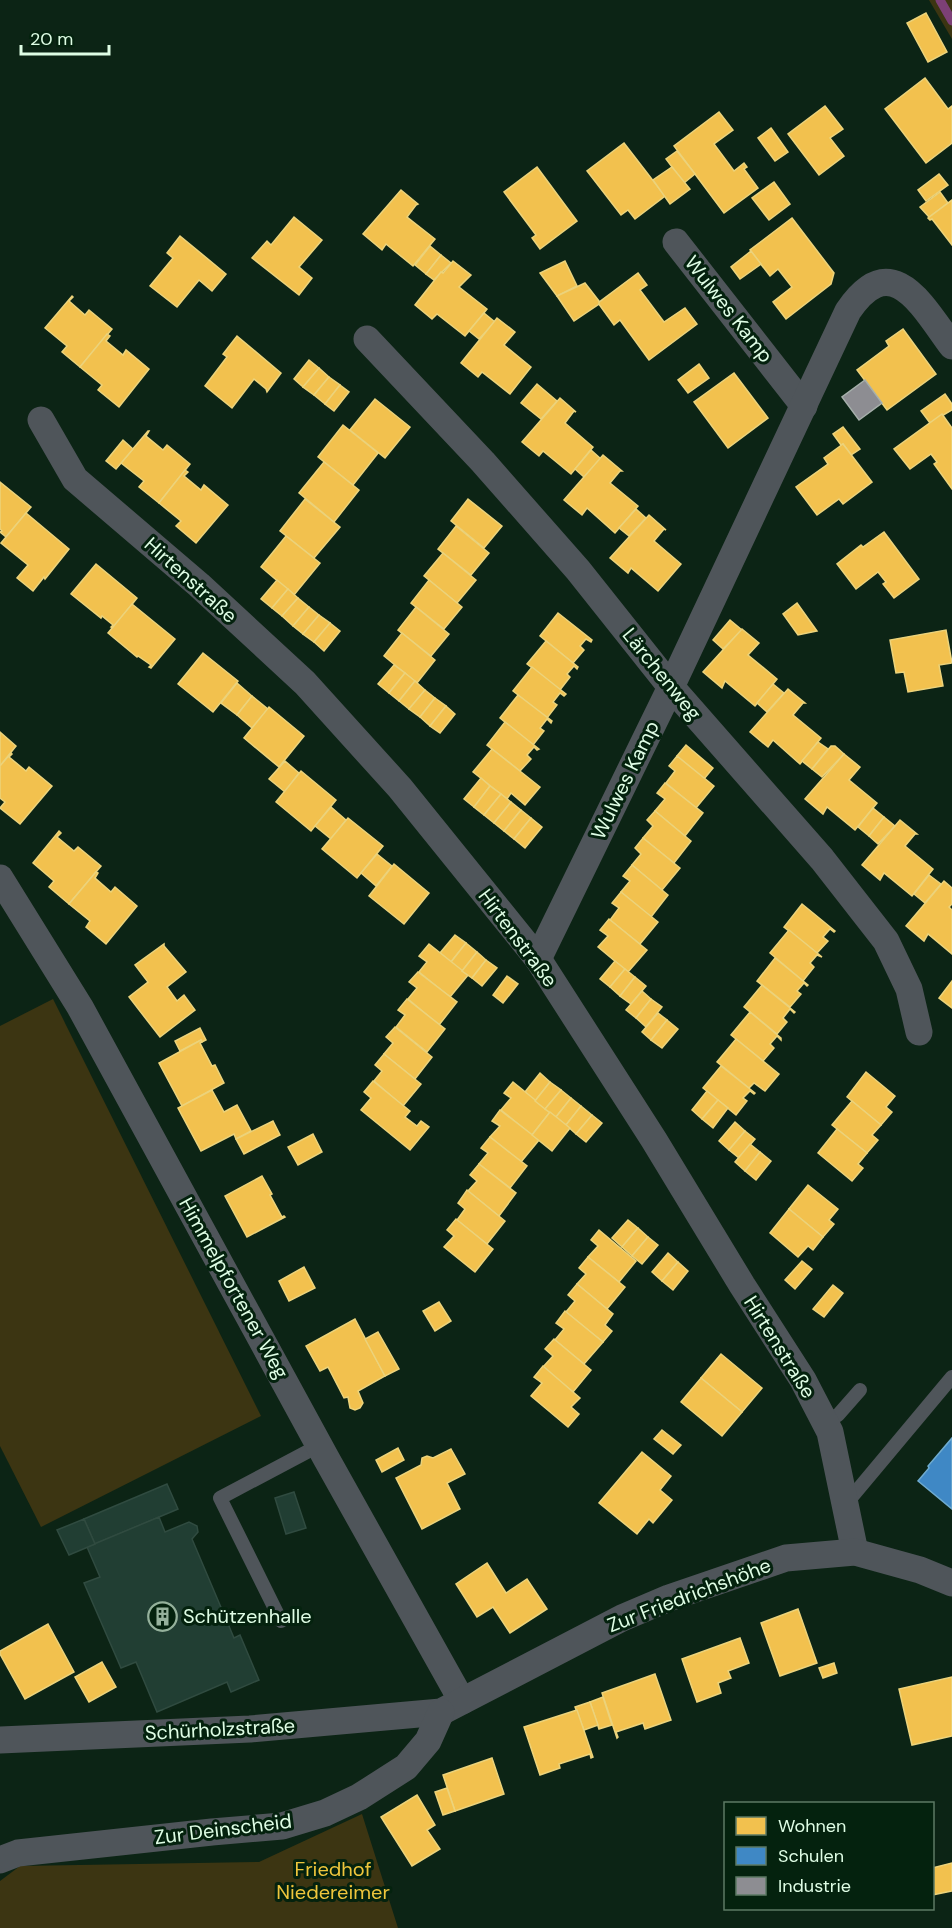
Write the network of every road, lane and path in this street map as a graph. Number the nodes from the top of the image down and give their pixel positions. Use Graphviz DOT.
graph roads {
  1 [pos="676,242"];
  2 [pos="367,339"];
  3 [pos="952,346"];
  4 [pos="804,406"];
  5 [pos="41,420"];
  6 [pos="671,687"];
  7 [pos="0,878"];
  8 [pos="538,959"];
  9 [pos="919,1032"];
  10 [pos="952,1377"];
  11 [pos="860,1390"];
  12 [pos="824,1421"];
  13 [pos="320,1445"];
  14 [pos="845,1505"];
  15 [pos="855,1552"];
  16 [pos="952,1583"];
  17 [pos="281,1621"];
  18 [pos="452,1707"];
  19 [pos="0,1740"];
  20 [pos="0,1860"];
  1 -- 4 [label="street, Wulwes Kamp"];
  2 -- 6 [label="street, Lärchenweg"];
  3 -- 4 [label="street, Wulwes Kamp"];
  4 -- 6 [label="street, Wulwes Kamp"];
  5 -- 8 [label="street, Hirtenstraße"];
  6 -- 8 [label="street, Wulwes Kamp"];
  6 -- 9 [label="street, Lärchenweg"];
  7 -- 13 [label="street, Himmelpfortener Weg"];
  8 -- 12 [label="street, Hirtenstraße"];
  10 -- 14 [label="lane"];
  11 -- 12 [label="lane"];
  12 -- 14 [label="street, Hirtenstraße"];
  13 -- 17 [label="lane"];
  13 -- 18 [label="street, Himmelpfortener Weg"];
  14 -- 15 [label="street, Hirtenstraße"];
  15 -- 16 [label="street, Zur Friedrichshöhe"];
  15 -- 18 [label="street, Zur Friedrichshöhe"];
  18 -- 19 [label="street, Schürholzstraße"];
  18 -- 20 [label="street, Zur Deinscheid"];
}
